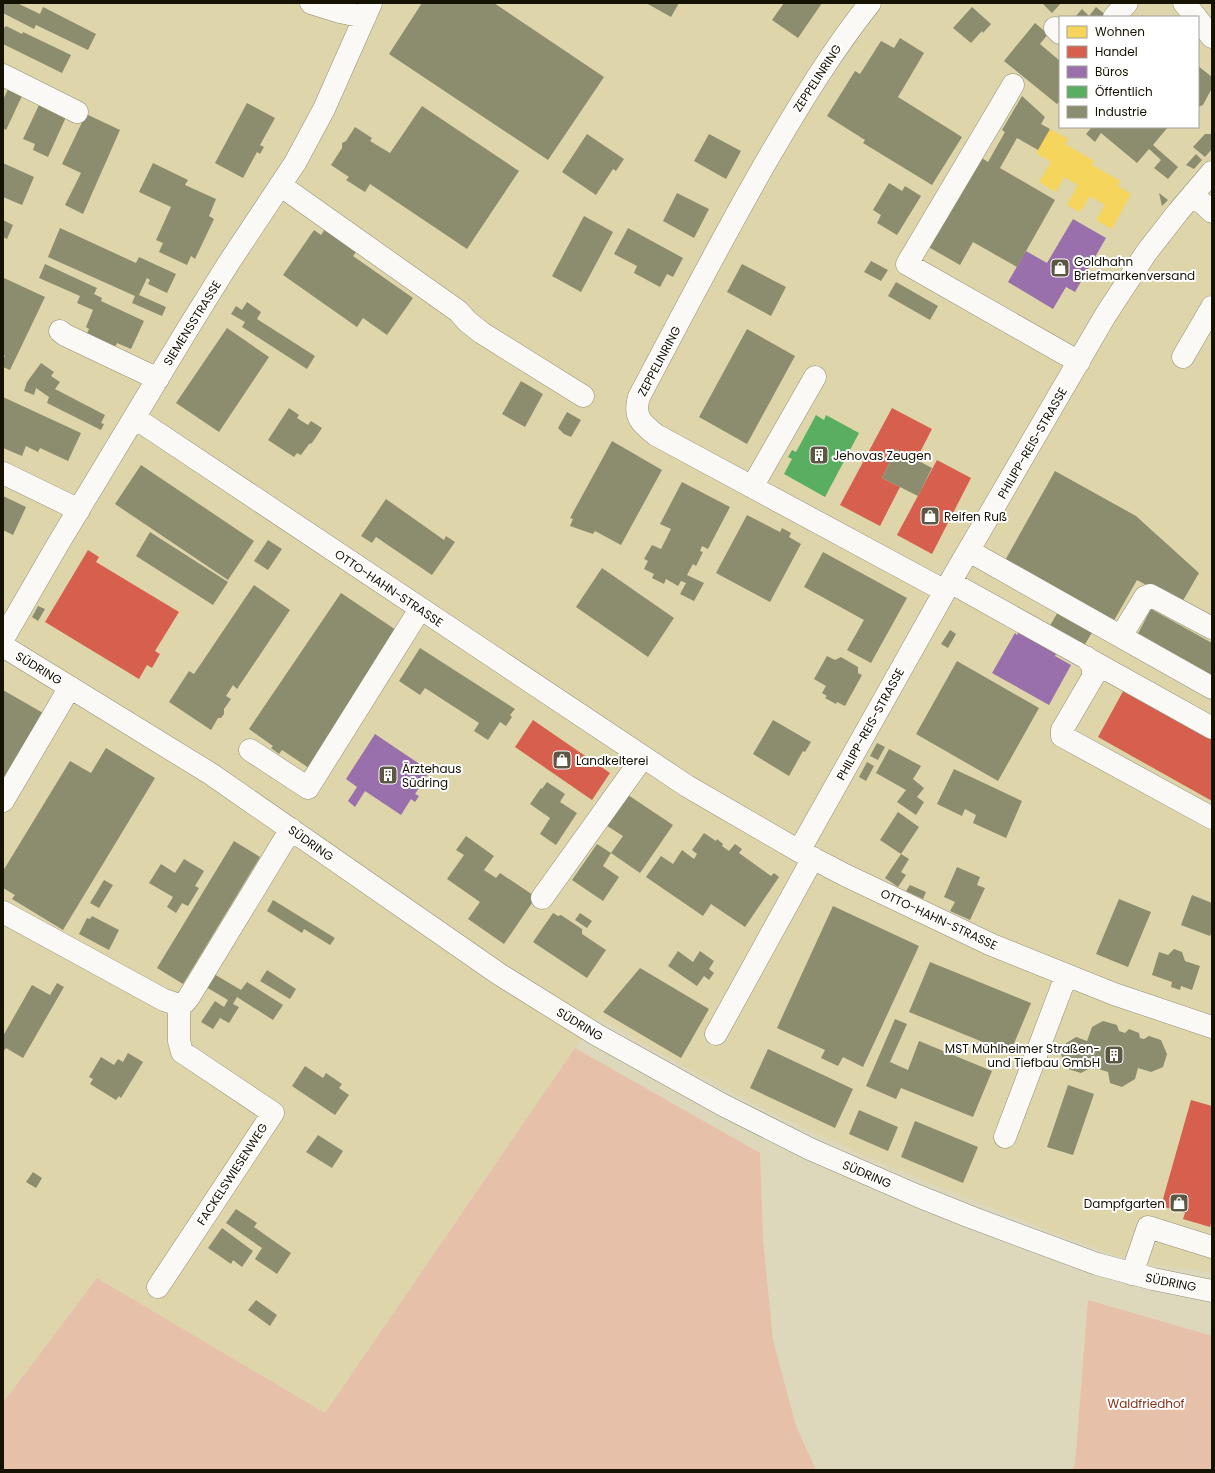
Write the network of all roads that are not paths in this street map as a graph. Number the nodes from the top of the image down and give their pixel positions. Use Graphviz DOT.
graph roads {
  1 [pos="311,3"];
  2 [pos="870,3"];
  3 [pos="1127,3"];
  4 [pos="1184,3"];
  5 [pos="368,10"];
  6 [pos="1115,16"];
  7 [pos="1195,16"];
  8 [pos="1199,21"];
  9 [pos="1212,37"];
  10 [pos="3,75"];
  11 [pos="1013,85"];
  12 [pos="77,112"];
  13 [pos="1212,172"];
  14 [pos="280,185"];
  15 [pos="1193,194"];
  16 [pos="1212,212"];
  17 [pos="1212,307"];
  18 [pos="60,331"];
  19 [pos="1183,357"];
  20 [pos="1079,362"];
  21 [pos="814,377"];
  22 [pos="158,380"];
  23 [pos="582,396"];
  24 [pos="135,418"];
  25 [pos="3,474"];
  26 [pos="752,487"];
  27 [pos="79,510"];
  28 [pos="969,551"];
  29 [pos="948,587"];
  30 [pos="420,609"];
  31 [pos="1212,628"];
  32 [pos="1121,636"];
  33 [pos="3,639"];
  34 [pos="3,646"];
  35 [pos="1086,657"];
  36 [pos="70,687"];
  37 [pos="1212,688"];
  38 [pos="1212,728"];
  39 [pos="250,750"];
  40 [pos="643,757"];
  41 [pos="3,801"];
  42 [pos="1212,818"];
  43 [pos="291,829"];
  44 [pos="806,855"];
  45 [pos="542,898"];
  46 [pos="3,912"];
  47 [pos="1066,976"];
  48 [pos="179,1005"];
  49 [pos="1212,1027"];
  50 [pos="716,1034"];
  51 [pos="1005,1137"];
  52 [pos="1212,1247"];
  53 [pos="1132,1274"];
  54 [pos="158,1287"];
  55 [pos="1212,1291"];
  1 -- 5 [label="street"];
  2 -- 26 [label="street, ZEPPELINRING"];
  3 -- 6 [label="street"];
  4 -- 7 [label="street"];
  5 -- 14 [label="street, SIEMENSSTRASSE"];
  8 -- 9 [label="street"];
  10 -- 12 [label="street"];
  11 -- 20 [label="street"];
  13 -- 15 [label="street, PHILIPP-REIS-STRASSE"];
  14 -- 22 [label="street, SIEMENSSTRASSE"];
  14 -- 23 [label="street"];
  15 -- 16 [label="street"];
  15 -- 20 [label="street, PHILIPP-REIS-STRASSE"];
  17 -- 19 [label="street"];
  18 -- 22 [label="street"];
  20 -- 28 [label="street, PHILIPP-REIS-STRASSE"];
  21 -- 26 [label="street"];
  22 -- 24 [label="street, SIEMENSSTRASSE"];
  24 -- 27 [label="street, SIEMENSSTRASSE"];
  24 -- 30 [label="street, OTTO-HAHN-STRASSE"];
  25 -- 27 [label="street"];
  26 -- 29 [label="street, ZEPPELINRING"];
  27 -- 33 [label="street, SIEMENSSTRASSE"];
  28 -- 29 [label="street, PHILIPP-REIS-STRASSE"];
  28 -- 32 [label="street"];
  29 -- 35 [label="street, ZEPPELINRING"];
  29 -- 44 [label="street, PHILIPP-REIS-STRASSE"];
  30 -- 39 [label="street"];
  30 -- 40 [label="street, OTTO-HAHN-STRASSE"];
  31 -- 32 [label="street"];
  32 -- 37 [label="street"];
  34 -- 36 [label="street, SÜDRING"];
  35 -- 38 [label="street, ZEPPELINRING"];
  35 -- 42 [label="street"];
  36 -- 41 [label="street"];
  36 -- 43 [label="street, SÜDRING"];
  40 -- 44 [label="street, OTTO-HAHN-STRASSE"];
  40 -- 45 [label="street"];
  43 -- 48 [label="street"];
  43 -- 53 [label="street, SÜDRING"];
  44 -- 47 [label="street, OTTO-HAHN-STRASSE"];
  44 -- 50 [label="street"];
  46 -- 48 [label="street"];
  47 -- 49 [label="street, OTTO-HAHN-STRASSE"];
  47 -- 51 [label="street"];
  48 -- 54 [label="street, FACKELSWIESENWEG"];
  52 -- 53 [label="street"];
  53 -- 55 [label="street, SÜDRING"];
}
